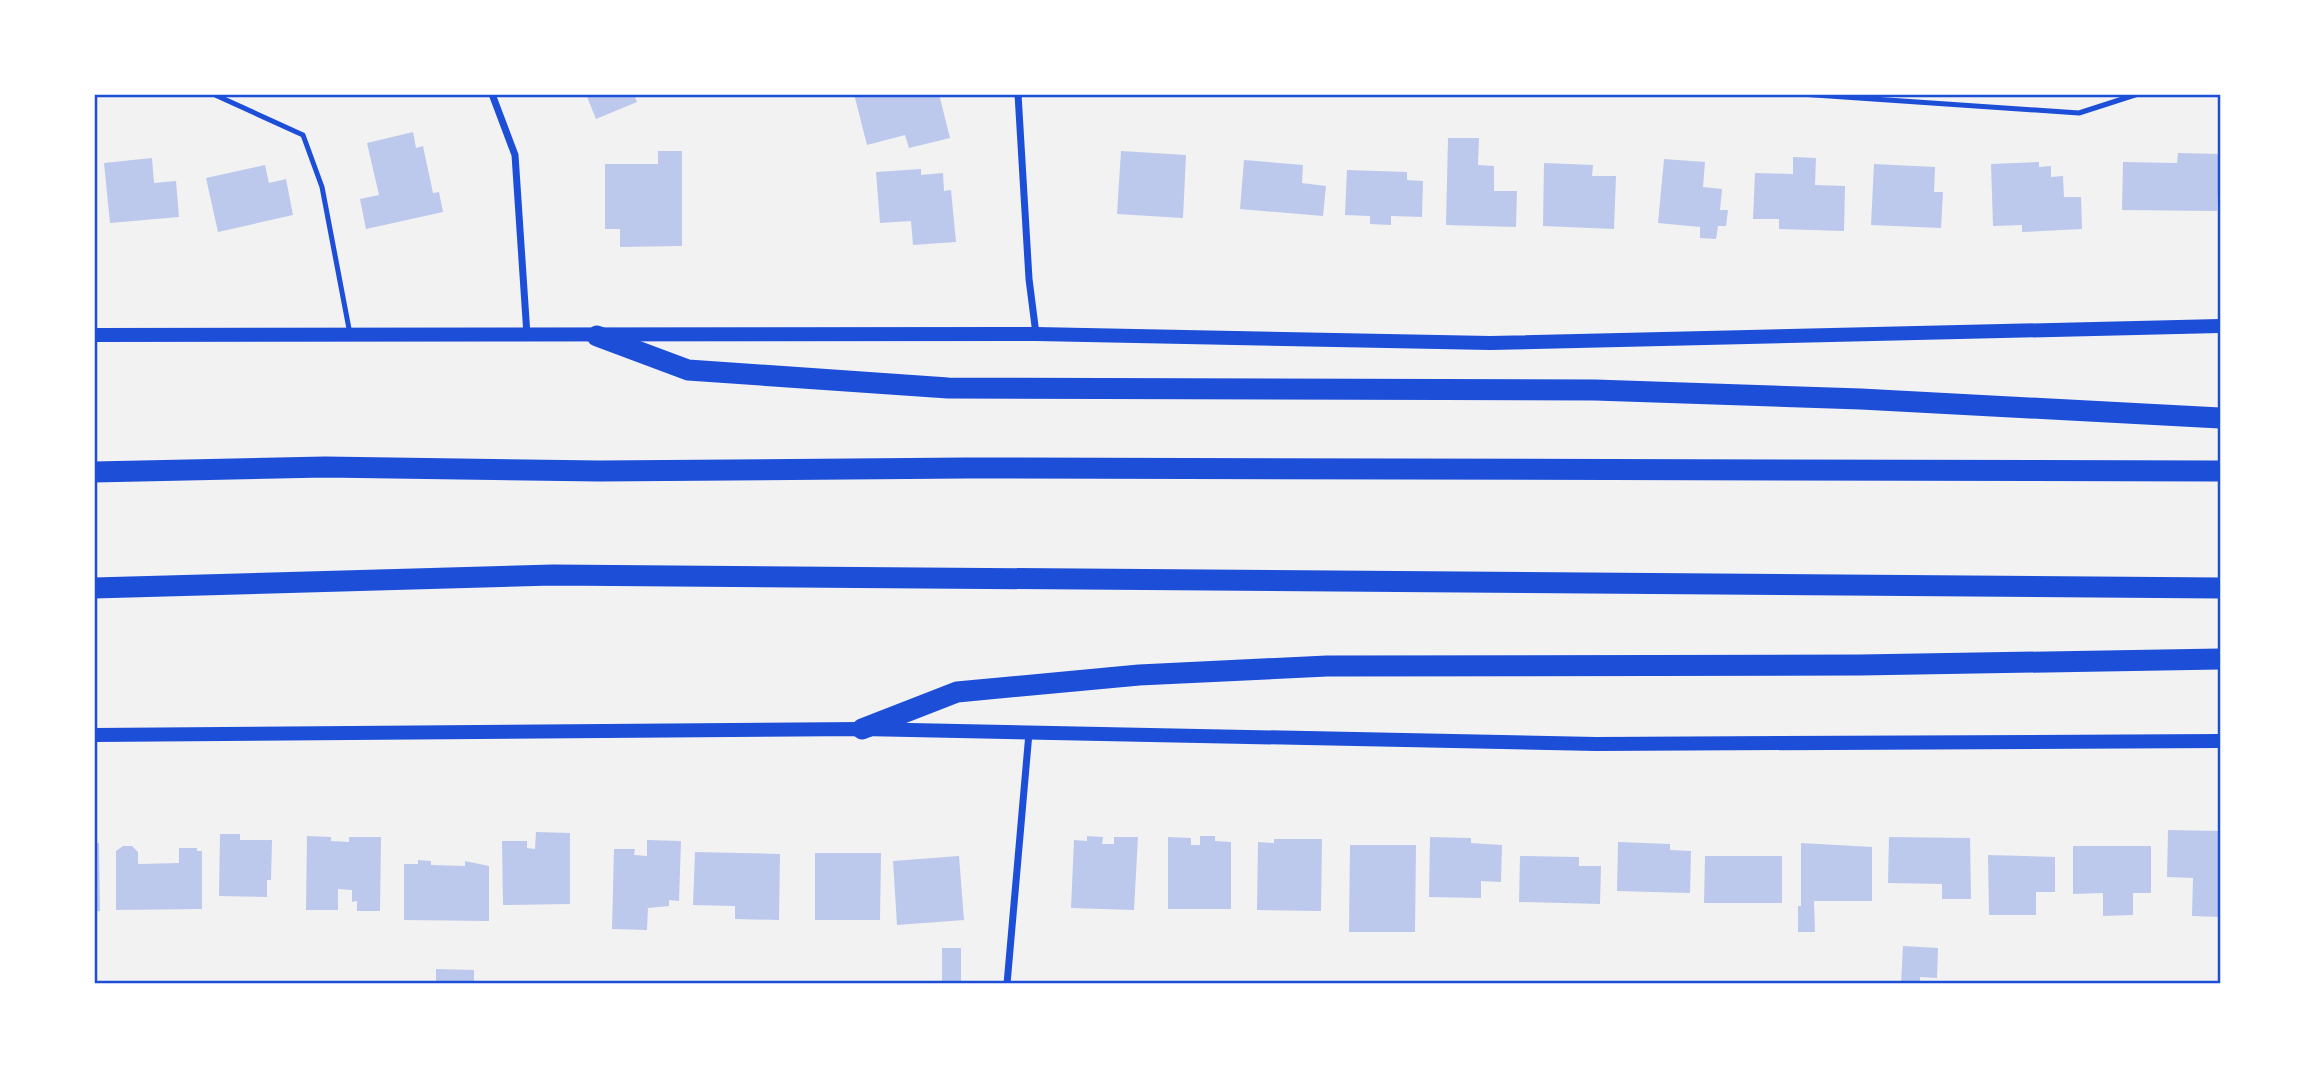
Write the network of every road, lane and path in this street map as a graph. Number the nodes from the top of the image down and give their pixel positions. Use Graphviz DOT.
graph roads {
  1 [pos="213,94"];
  2 [pos="492,94"];
  3 [pos="1018,94"];
  4 [pos="1800,94"];
  5 [pos="2138,94"];
  6 [pos="2221,326"];
  7 [pos="350,334"];
  8 [pos="1036,334"];
  9 [pos="94,335"];
  10 [pos="527,335"];
  11 [pos="597,336"];
  12 [pos="2221,418"];
  13 [pos="2221,471"];
  14 [pos="94,472"];
  15 [pos="2221,588"];
  16 [pos="94,589"];
  17 [pos="2221,659"];
  18 [pos="862,729"];
  19 [pos="1029,733"];
  20 [pos="94,735"];
  21 [pos="2221,741"];
  22 [pos="1007,984"];
  1 -- 7 [label="lane"];
  2 -- 10 [label="street"];
  3 -- 8 [label="street"];
  4 -- 5 [label="lane"];
  6 -- 8 [label="main road"];
  7 -- 9 [label="main road"];
  7 -- 10 [label="main road"];
  8 -- 11 [label="main road"];
  10 -- 11 [label="main road"];
  11 -- 12 [label="highway"];
  13 -- 14 [label="highway"];
  15 -- 16 [label="highway"];
  17 -- 18 [label="highway"];
  18 -- 19 [label="main road"];
  18 -- 20 [label="main road"];
  19 -- 21 [label="main road"];
  19 -- 22 [label="street"];
}
